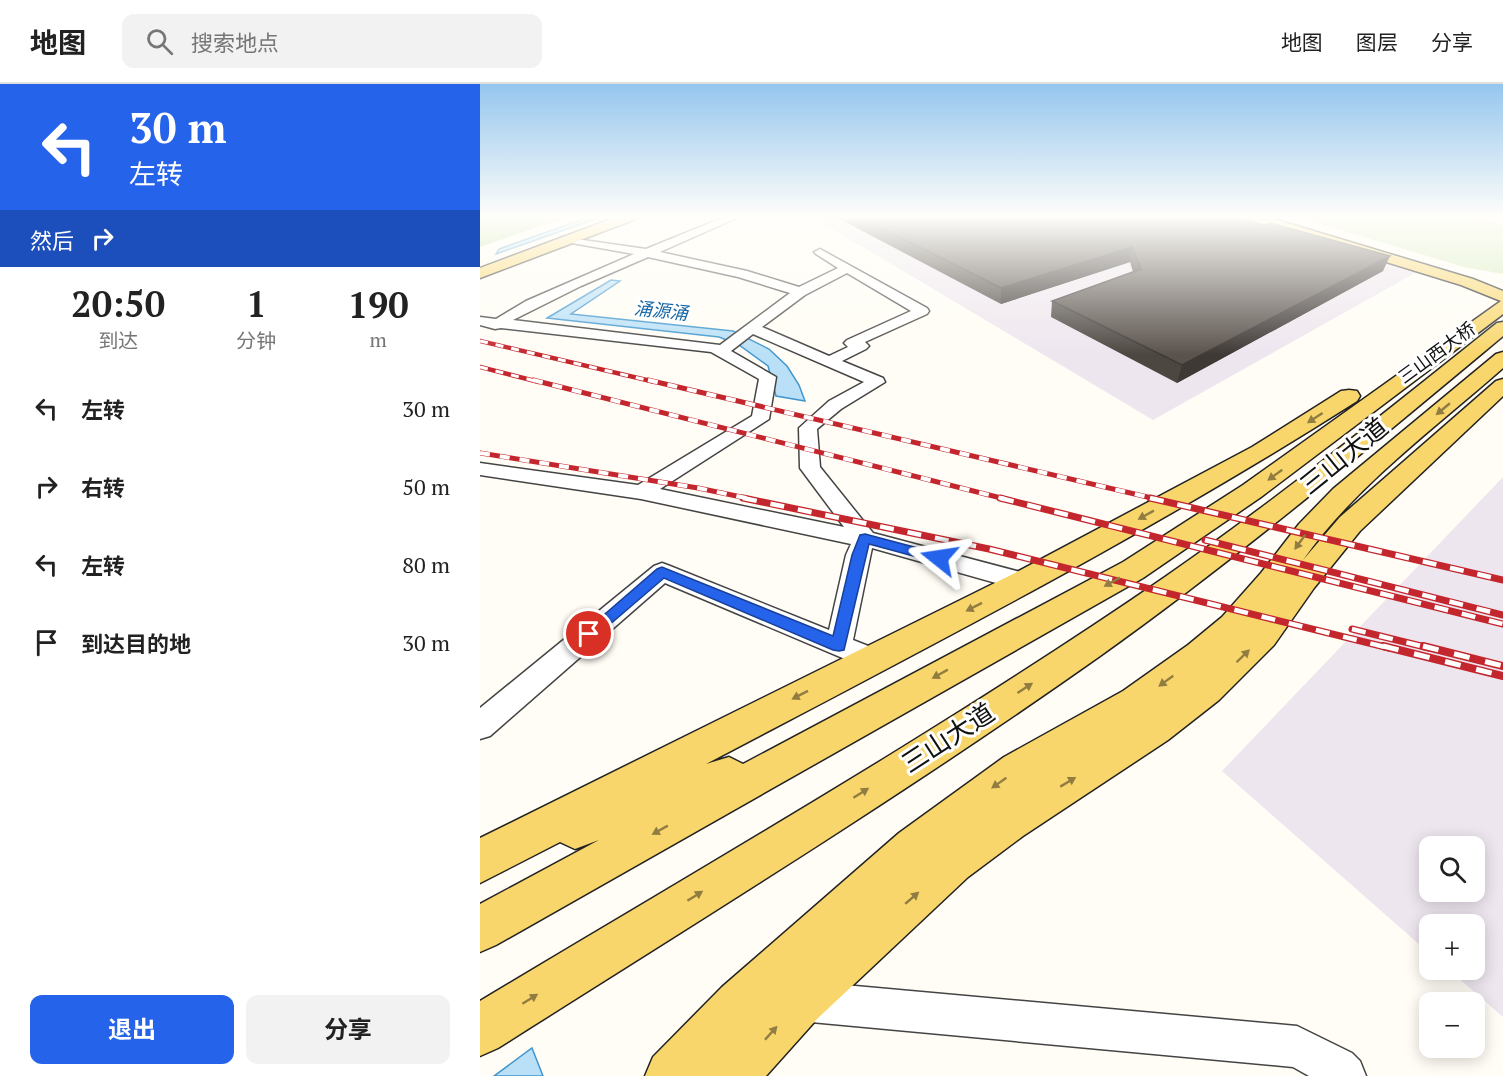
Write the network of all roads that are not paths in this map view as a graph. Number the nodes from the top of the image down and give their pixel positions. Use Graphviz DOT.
graph roads {
  1 [pos="505,262"];
  2 [pos="506,262"];
  3 [pos="624,262"];
  4 [pos="700,262"];
  5 [pos="837,262"];
  6 [pos="1416,262"];
  7 [pos="847,268"];
  8 [pos="480,272"];
  9 [pos="800,292"];
  10 [pos="1499,292"];
  11 [pos="489,322"];
  12 [pos="1503,327"];
  13 [pos="749,330"];
  14 [pos="480,332"];
  15 [pos="725,348"];
  16 [pos="1503,358"];
  17 [pos="830,362"];
  18 [pos="1503,386"];
  19 [pos="1384,408"];
  20 [pos="480,469"];
  21 [pos="641,492"];
  22 [pos="865,538"];
  23 [pos="1024,582"];
  24 [pos="839,645"];
  25 [pos="871,659"];
  26 [pos="480,726"];
  27 [pos="803,751"];
  28 [pos="482,860"];
  29 [pos="480,929"];
  30 [pos="800,1001"];
  31 [pos="480,1030"];
  32 [pos="672,1076"];
  33 [pos="732,1076"];
  34 [pos="1346,1076"];
  1 -- 8 [label="main road"];
  2 -- 8 [label="main road"];
  3 -- 11 [label="street"];
  4 -- 9 [label="street"];
  5 -- 7 [label="street"];
  6 -- 10 [label="main road"];
  7 -- 9 [label="street"];
  7 -- 17 [label="street"];
  9 -- 13 [label="street"];
  10 -- 19 [label="main road, 三山西大桥"];
  10 -- 23 [label="main road, one-way"];
  11 -- 14 [label="street"];
  11 -- 15 [label="street"];
  12 -- 19 [label="main road, 三山西大桥"];
  13 -- 15 [label="street"];
  13 -- 17 [label="street"];
  15 -- 21 [label="street"];
  16 -- 32 [label="main road, one-way"];
  17 -- 22 [label="street"];
  30 -- 18 [label="main road, one-way"];
  19 -- 27 [label="main road, 三山大道, one-way"];
  31 -- 19 [label="main road, 三山大道, one-way"];
  20 -- 21 [label="street"];
  21 -- 22 [label="street"];
  22 -- 23 [label="street"];
  22 -- 24 [label="street"];
  23 -- 25 [label="main road, one-way"];
  24 -- 25 [label="street"];
  24 -- 26 [label="street"];
  25 -- 28 [label="main road, one-way"];
  27 -- 28 [label="main road"];
  27 -- 29 [label="main road, 三山大道, one-way"];
  33 -- 30 [label="main road, one-way"];
  30 -- 34 [label="street"];
}
